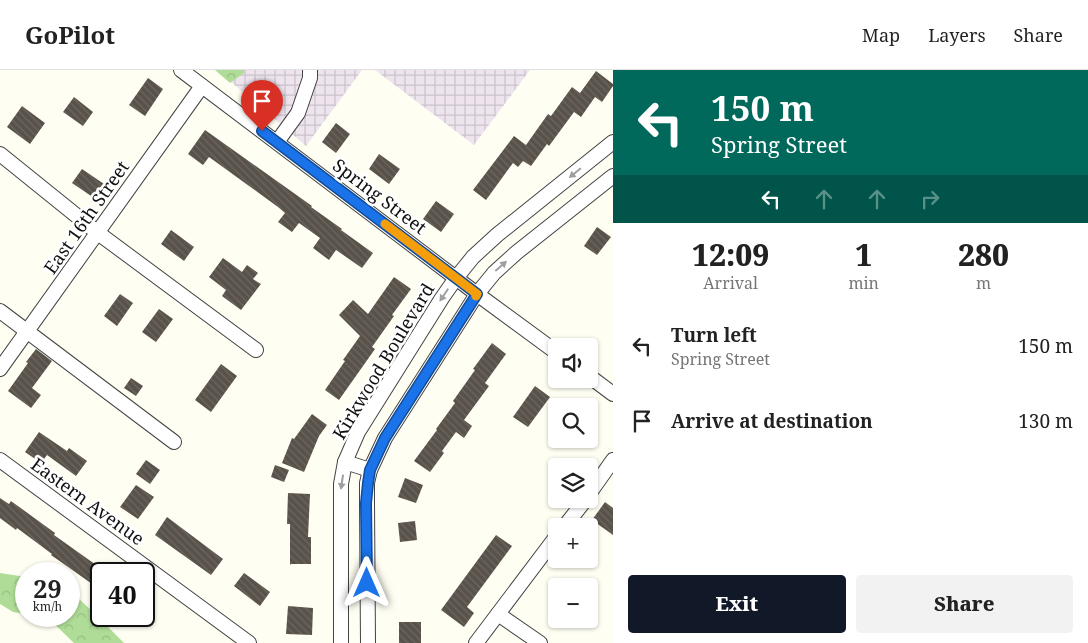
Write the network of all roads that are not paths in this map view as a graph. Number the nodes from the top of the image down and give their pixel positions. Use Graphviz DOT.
graph roads {
  1 [pos="182,70"];
  2 [pos="310,70"];
  3 [pos="202,86"];
  4 [pos="277,142"];
  5 [pos="613,142"];
  6 [pos="0,154"];
  7 [pos="613,176"];
  8 [pos="98,233"];
  9 [pos="456,278"];
  10 [pos="477,294"];
  11 [pos="0,311"];
  12 [pos="27,332"];
  13 [pos="548,346"];
  14 [pos="256,350"];
  15 [pos="0,368"];
  16 [pos="598,383"];
  17 [pos="613,394"];
  18 [pos="174,442"];
  19 [pos="0,460"];
  20 [pos="613,460"];
  21 [pos="345,462"];
  22 [pos="370,470"];
  23 [pos="598,481"];
  24 [pos="579,508"];
  25 [pos="571,518"];
  26 [pos="548,548"];
  27 [pos="498,614"];
  28 [pos="250,643"];
  29 [pos="341,643"];
  30 [pos="368,643"];
  31 [pos="476,643"];
  32 [pos="540,643"];
  1 -- 3 [label="street, Spring Street"];
  2 -- 4 [label="street"];
  3 -- 4 [label="street, Spring Street"];
  3 -- 8 [label="street, East 16th Street"];
  4 -- 9 [label="street, Spring Street"];
  5 -- 9 [label="street, Kirkwood Boulevard, one-way"];
  6 -- 8 [label="street"];
  10 -- 7 [label="street, one-way"];
  8 -- 12 [label="street, East 16th Street"];
  8 -- 14 [label="street"];
  9 -- 10 [label="street, Spring Street"];
  9 -- 21 [label="street, Kirkwood Boulevard, one-way"];
  10 -- 13 [label="street, Spring Street"];
  10 -- 22 [label="street"];
  11 -- 12 [label="street"];
  12 -- 15 [label="street, East 16th Street"];
  12 -- 18 [label="street"];
  16 -- 17 [label="street"];
  19 -- 28 [label="street, Eastern Avenue"];
  20 -- 23 [label="street"];
  21 -- 22 [label="street"];
  21 -- 29 [label="street, Kirkwood Boulevard, one-way"];
  22 -- 30 [label="street"];
  24 -- 25 [label="street"];
  26 -- 27 [label="street"];
  27 -- 31 [label="street"];
  27 -- 32 [label="street"];
}
